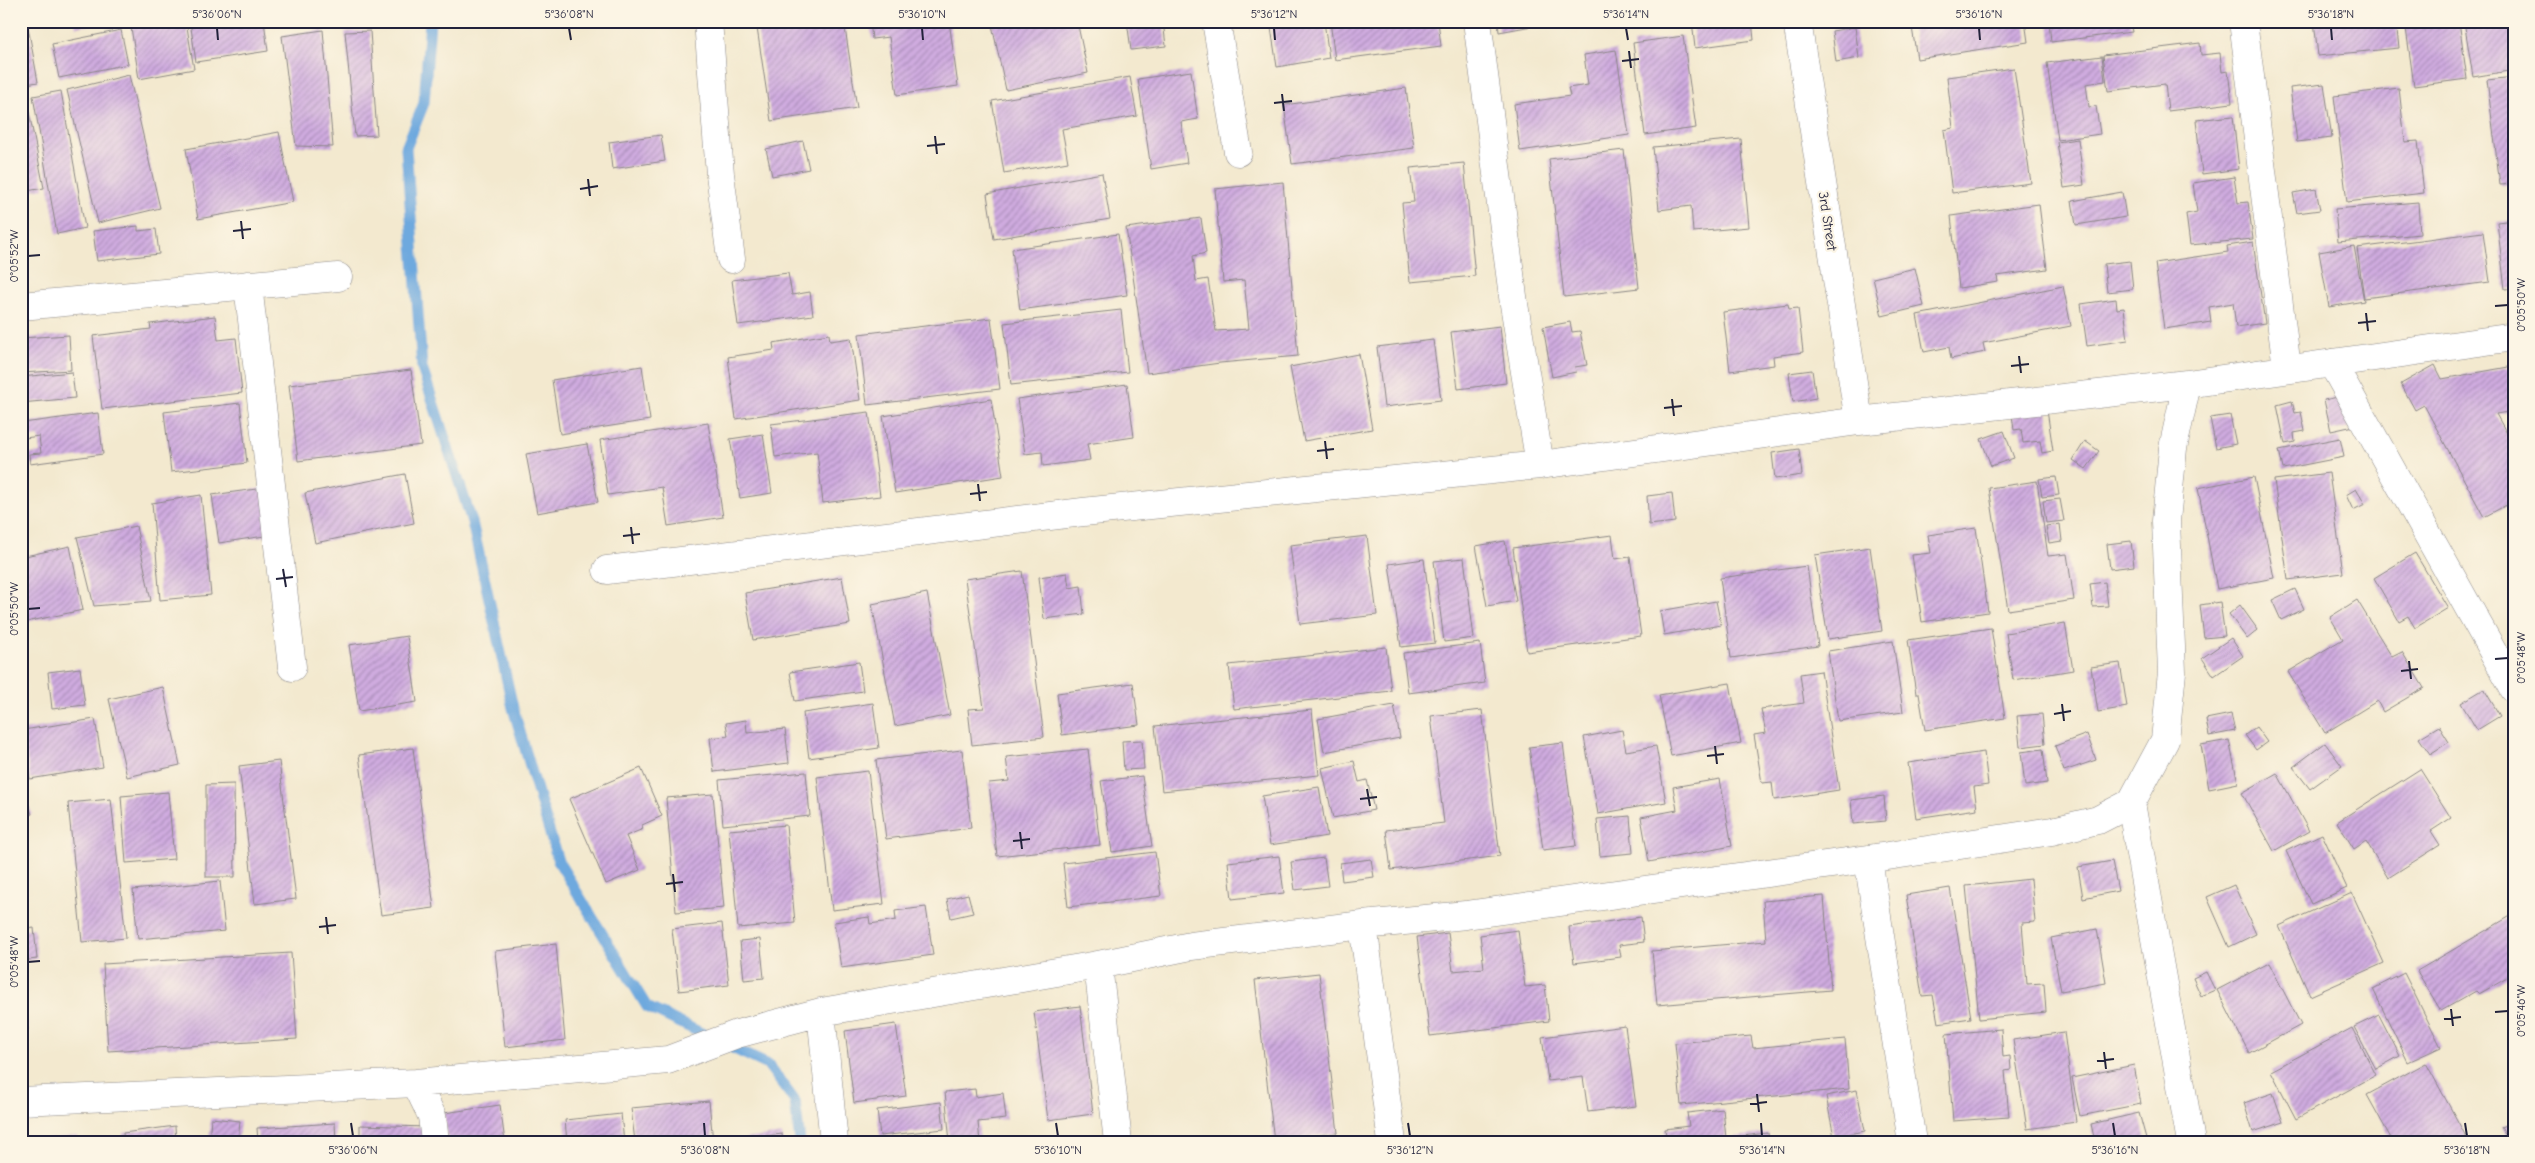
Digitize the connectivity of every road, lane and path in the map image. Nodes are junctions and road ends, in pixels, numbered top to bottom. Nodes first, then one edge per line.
1 (708, 21) edge
2 (1216, 21) edge
3 (1477, 21) edge
4 (1797, 21) edge
5 (2243, 21) edge
6 (1238, 152) dead end
7 (731, 259) dead end
8 (338, 277) dead end
9 (248, 285) junction
10 (21, 306) edge
11 (2514, 336) edge
12 (2332, 363) junction
13 (2287, 368) junction
14 (2187, 384) junction
15 (1859, 422) junction
16 (1540, 465) junction
17 (607, 570) dead end
18 (292, 667) dead end
19 (2514, 689) edge
20 (2131, 803) junction
21 (1868, 859) junction
22 (1363, 925) junction
23 (1098, 965) junction
24 (821, 1012) junction
25 (416, 1084) junction
26 (21, 1101) edge
27 (435, 1142) edge
28 (834, 1142) edge
29 (1118, 1142) edge
30 (1392, 1142) edge
31 (1912, 1142) edge
32 (2192, 1142) edge

1 - 7 street
2 - 6 street
3 - 16 street
4 - 15 street, 3rd Street
5 - 13 street
8 - 9 street
9 - 10 street
9 - 18 street
11 - 12 street
12 - 13 street
12 - 19 street
13 - 14 street
14 - 15 street
14 - 20 street
15 - 16 street
16 - 17 street
20 - 21 street
20 - 32 street
21 - 22 street
21 - 31 street
22 - 23 street
22 - 30 street
23 - 24 street
23 - 29 street
24 - 25 street
24 - 28 street
25 - 26 street
25 - 27 street

